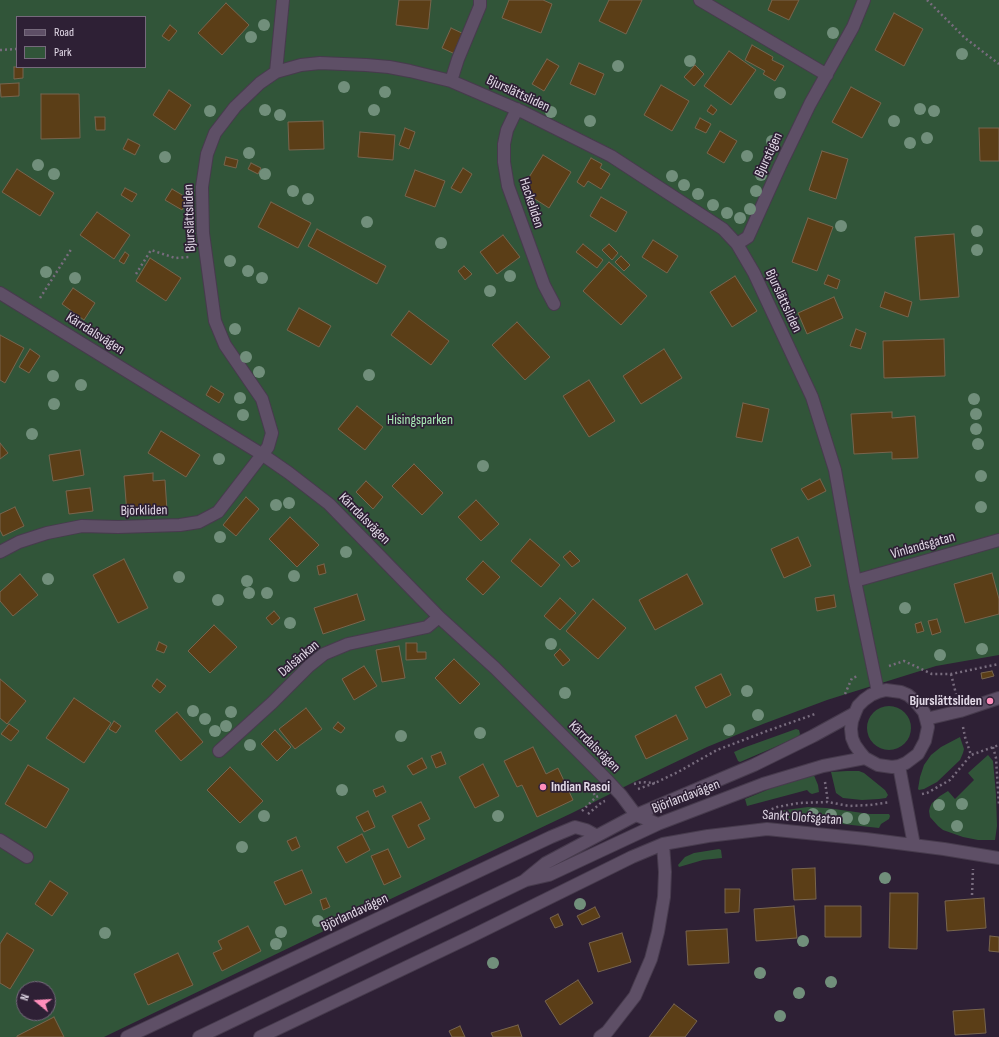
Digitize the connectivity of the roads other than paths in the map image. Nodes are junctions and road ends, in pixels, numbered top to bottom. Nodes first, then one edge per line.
1 (283, 0) edge
2 (480, 0) edge
3 (700, 0) edge
4 (864, 0) edge
5 (276, 72) junction
6 (827, 75) junction
7 (451, 81) junction
8 (517, 109) junction
9 (737, 244) junction
10 (0, 293) edge
11 (554, 304) dead end
12 (262, 455) junction
13 (999, 540) edge
14 (0, 552) edge
15 (855, 581) junction
16 (439, 617) junction
17 (878, 692) junction
18 (999, 698) edge
19 (855, 713) junction
20 (926, 719) junction
21 (219, 751) dead end
22 (865, 758) junction
23 (899, 766) junction
24 (636, 815) junction
25 (658, 824) junction
26 (597, 836) junction
27 (0, 840) edge
28 (663, 844) junction
29 (914, 845) junction
30 (27, 857) dead end
31 (999, 858) edge
32 (524, 881) junction
33 (127, 1037) edge
34 (200, 1037) edge
35 (260, 1037) edge
36 (600, 1037) edge

1 - 5 street
2 - 7 street
3 - 6 street
4 - 6 street, Bjurstigen
5 - 7 street, Bjurslättsliden
5 - 12 street, Bjurslättsliden
6 - 9 street, Bjurstigen
7 - 8 street, Bjurslättsliden
8 - 9 street, Bjurslättsliden
8 - 11 street, Hackeliden
9 - 15 street, Bjurslättsliden
10 - 12 street, Kärrdalsvägen
12 - 14 street, Björkliden
12 - 16 street, Kärrdalsvägen
13 - 15 street, Vinlandsgatan
15 - 17 street, Bjurslättsliden
16 - 21 street, Dalsänkan
16 - 24 street, Kärrdalsvägen
17 - 19 street, Björlandavägen
17 - 20 street
18 - 20 street
19 - 22 street, Björlandavägen
19 - 24 street, Björlandavägen
20 - 23 street
22 - 23 street
22 - 25 street, Björlandavägen
23 - 29 street
24 - 25 street
24 - 26 street, Björlandavägen
25 - 32 street, Björlandavägen
26 - 32 street, Björlandavägen
26 - 33 street, Björlandavägen
27 - 30 street
28 - 29 street, Sankt Olofsgatan
28 - 35 street
28 - 36 street
29 - 31 street, Sankt Olofsgatan
32 - 34 street, Björlandavägen

